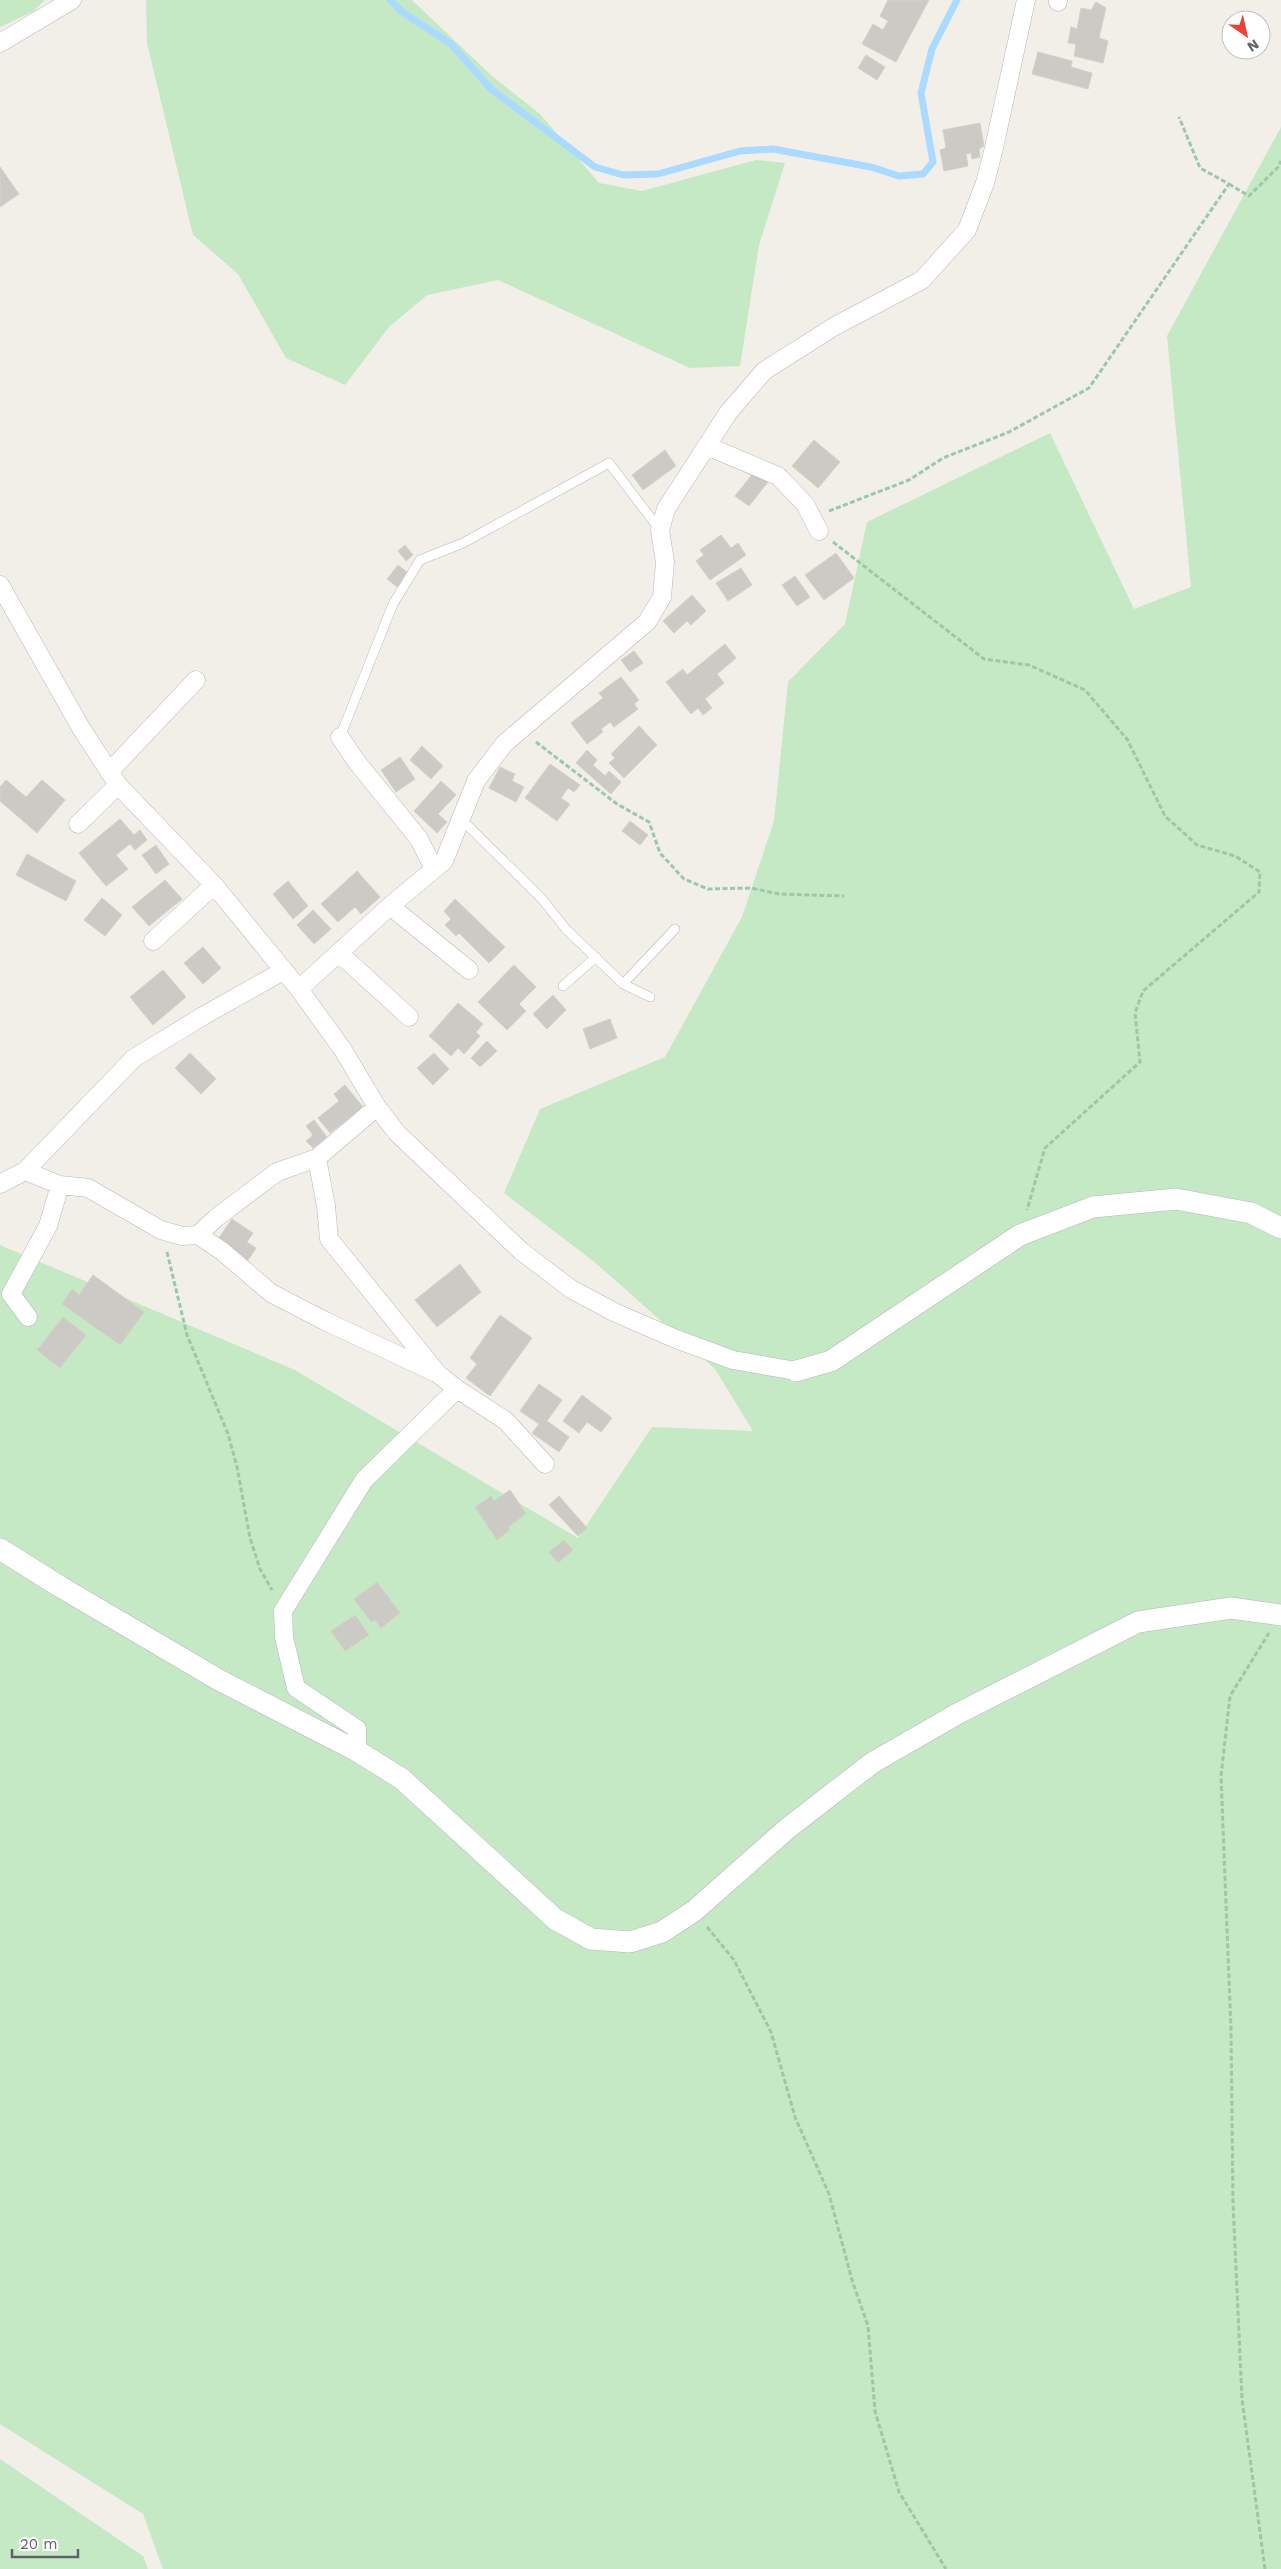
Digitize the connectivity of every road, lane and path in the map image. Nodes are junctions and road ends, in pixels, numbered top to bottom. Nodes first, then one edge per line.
1 (72, 0) edge
2 (1026, 0) edge
3 (0, 42) edge
4 (1179, 117) dead end
5 (1281, 161) edge
6 (1229, 184) junction
7 (707, 446) junction
8 (660, 530) junction
9 (819, 531) junction
10 (0, 585) edge
11 (196, 680) dead end
12 (520, 730) junction
13 (340, 738) joint
14 (114, 779) junction
15 (461, 819) junction
16 (78, 824) dead end
17 (434, 869) junction
18 (214, 885) junction
19 (844, 896) dead end
20 (390, 906) junction
21 (675, 929) dead end
22 (153, 941) dead end
23 (339, 953) junction
24 (596, 957) junction
25 (468, 970) dead end
26 (283, 971) junction
27 (623, 984) junction
28 (563, 986) dead end
29 (299, 989) junction
30 (650, 997) dead end
31 (409, 1017) dead end
32 (377, 1108) junction
33 (317, 1158) junction
34 (25, 1171) junction
35 (0, 1184) edge
36 (60, 1185) junction
37 (1281, 1228) edge
38 (162, 1230) junction
39 (1020, 1234) junction
40 (198, 1235) junction
41 (28, 1317) dead end
42 (796, 1371) joint
43 (438, 1374) junction
44 (457, 1389) junction
45 (544, 1464) dead end
46 (0, 1549) edge
47 (282, 1611) junction
48 (1281, 1615) edge
49 (357, 1751) junction
50 (694, 1911) junction
51 (946, 2569) edge
52 (1266, 2569) edge

1 - 3 street
2 - 7 street
4 - 6 path
5 - 6 path
6 - 9 path
7 - 8 street
7 - 9 street
8 - 12 street
8 - 13 lane
9 - 39 path
10 - 14 street
11 - 14 street
12 - 15 street
12 - 19 path
13 - 17 street
14 - 16 street
14 - 18 street
15 - 17 street
15 - 24 lane
17 - 20 street
18 - 22 street
18 - 26 street
20 - 23 street
20 - 25 street
21 - 27 lane
23 - 29 street
23 - 31 street
24 - 27 lane
24 - 28 lane
26 - 29 street
26 - 34 street
27 - 30 lane
29 - 32 street
32 - 33 street
32 - 42 street
33 - 40 street
33 - 43 street
34 - 35 street
34 - 36 street
36 - 38 street
36 - 41 street
37 - 39 street
38 - 40 street
38 - 47 path
39 - 42 street
40 - 43 street
43 - 44 street
44 - 45 street
44 - 47 street
46 - 49 street
47 - 49 street
48 - 50 street
48 - 52 path
49 - 50 street
50 - 51 path

